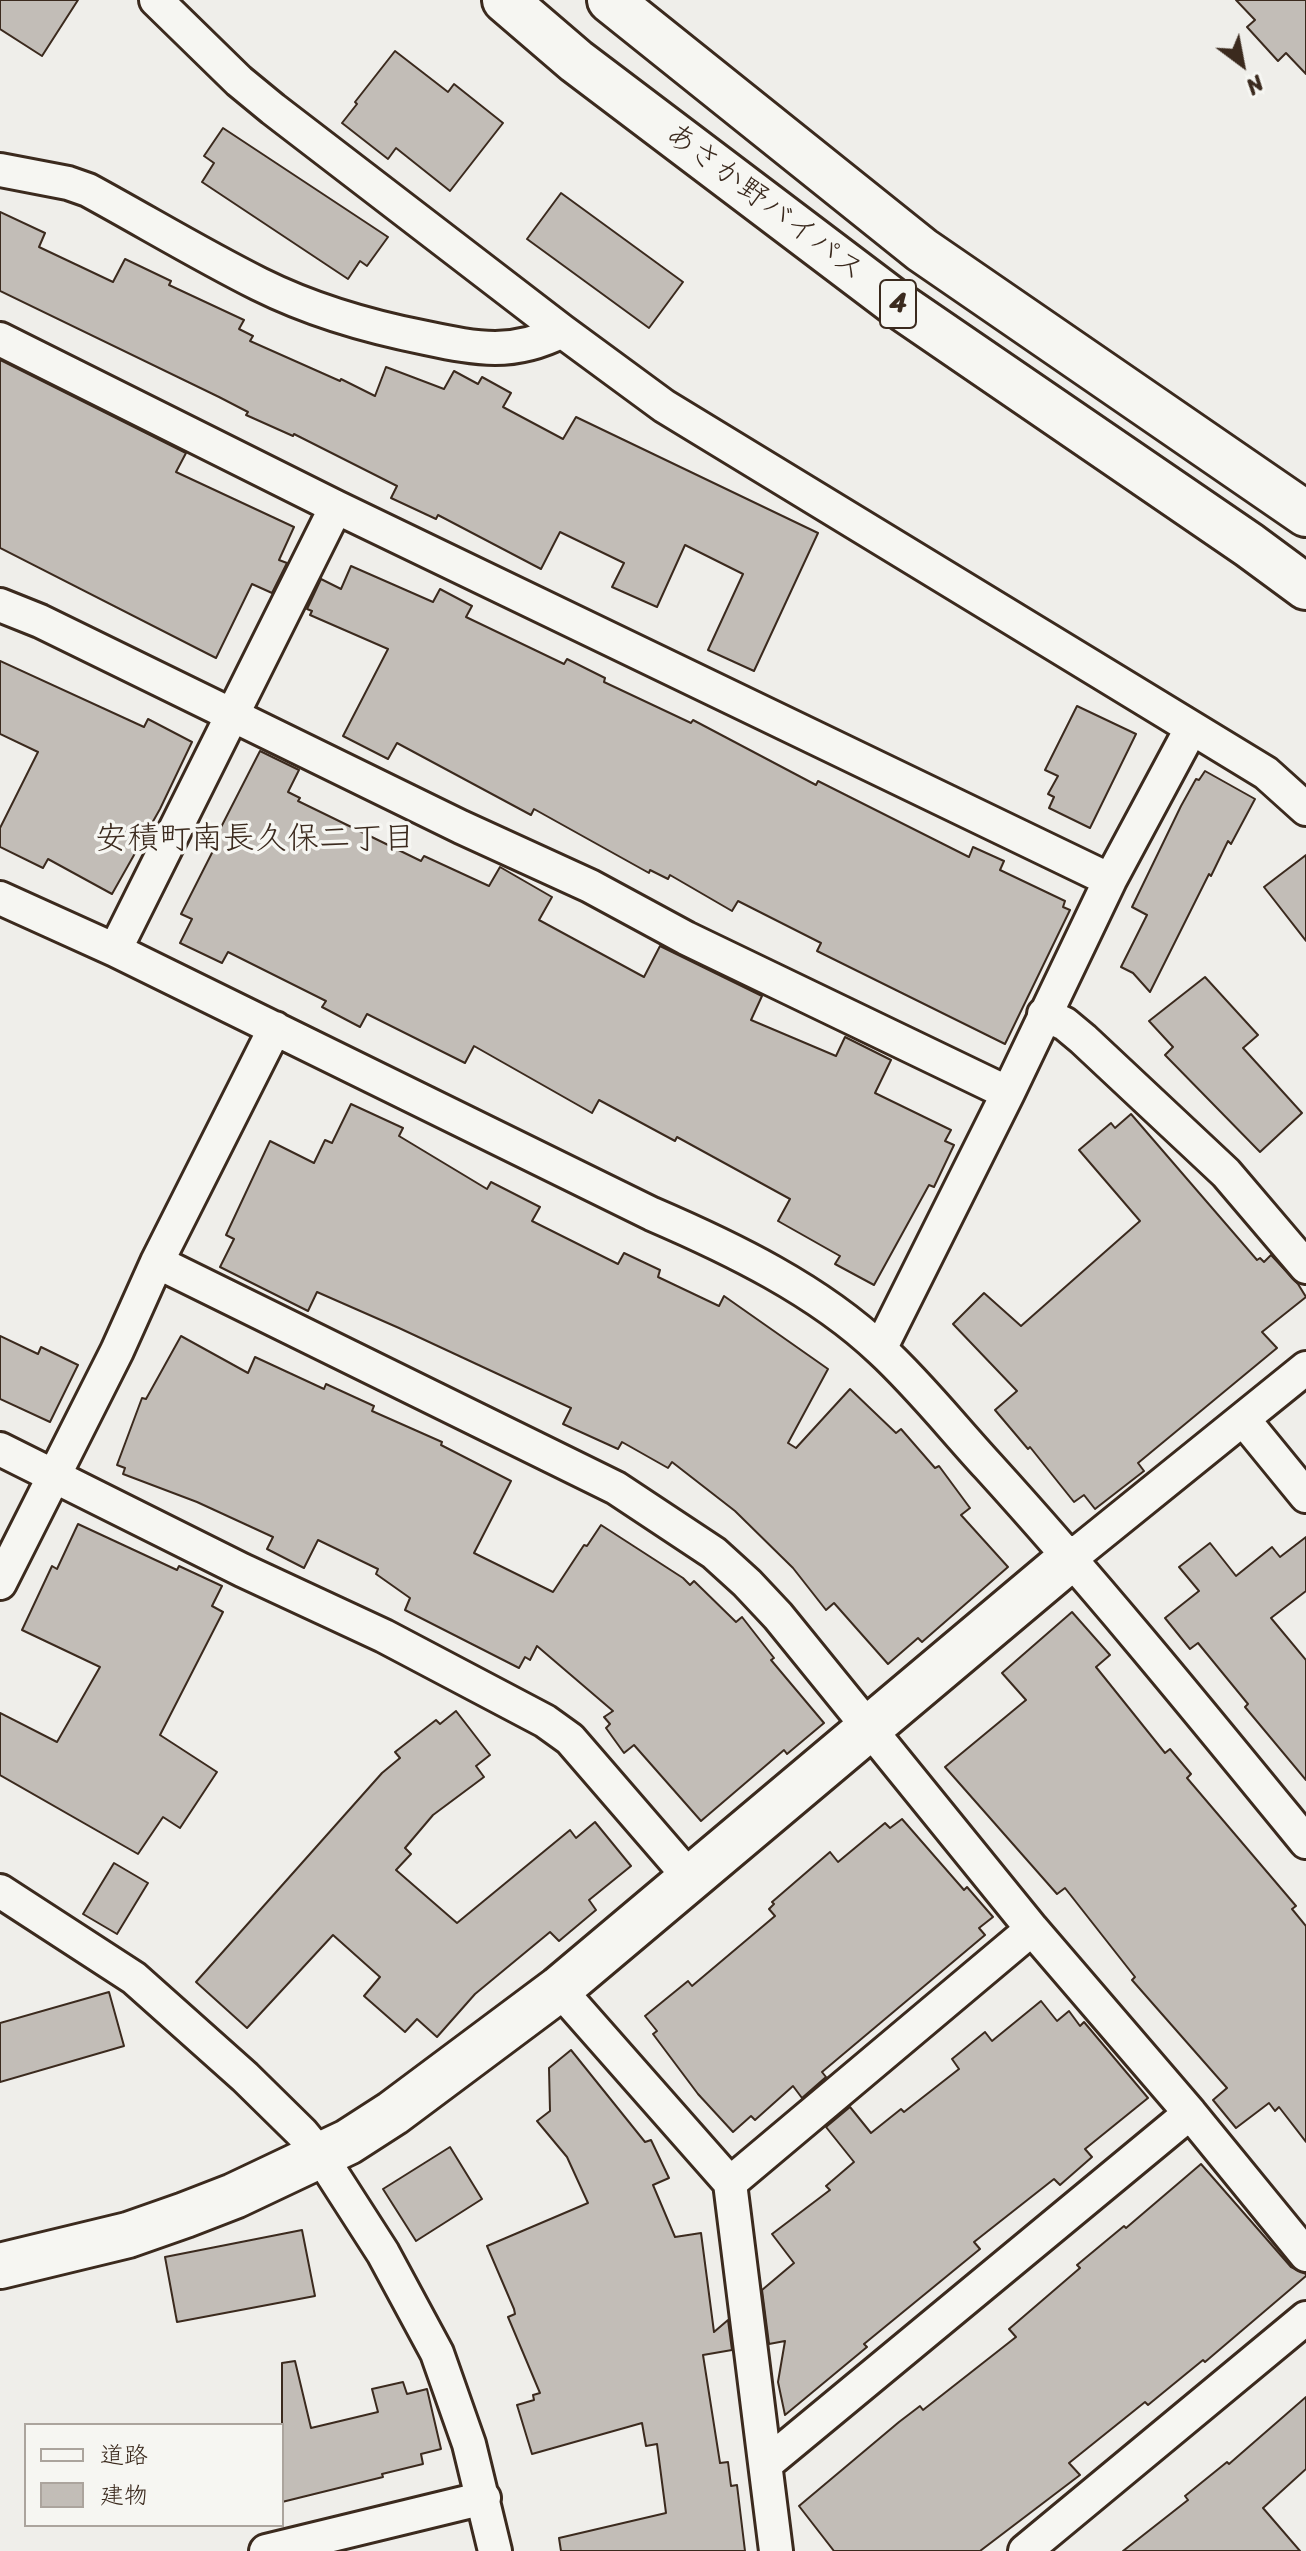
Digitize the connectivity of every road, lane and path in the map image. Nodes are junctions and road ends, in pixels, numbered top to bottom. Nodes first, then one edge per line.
1 (156, 0) edge
2 (505, 0) edge
3 (610, 0) edge
4 (0, 170) edge
5 (562, 331) junction
6 (0, 339) edge
7 (1302, 504) edge
8 (336, 507) junction
9 (1306, 587) edge
10 (0, 605) edge
11 (233, 715) junction
12 (1191, 729) junction
13 (1306, 809) edge
14 (1110, 880) junction
15 (0, 898) edge
16 (115, 950) junction
17 (1044, 1014) junction
18 (275, 1028) junction
19 (1008, 1093) junction
20 (157, 1262) junction
21 (1306, 1267) edge
22 (880, 1349) junction
23 (1306, 1368) edge
24 (1243, 1419) junction
25 (0, 1449) edge
26 (53, 1475) junction
27 (1306, 1496) edge
28 (1071, 1558) junction
29 (0, 1583) edge
30 (870, 1727) junction
31 (1306, 1842) edge
32 (691, 1879) junction
33 (0, 1891) edge
34 (1032, 1929) junction
35 (559, 1989) junction
36 (1190, 2113) junction
37 (320, 2155) junction
38 (730, 2183) junction
39 (1306, 2255) edge
40 (0, 2266) edge
41 (1306, 2318) edge
42 (766, 2464) junction
43 (484, 2498) junction
44 (266, 2551) edge
45 (495, 2551) edge
46 (776, 2551) edge
47 (1025, 2551) edge

1 - 5 street
2 - 9 main road, あさか野バイパス / 4
3 - 7 main road, あさか野バイパス / 4
4 - 5 street
5 - 12 street
6 - 8 street
8 - 11 street
8 - 14 street
10 - 11 street
11 - 16 street
11 - 19 street
12 - 13 street
12 - 14 street
14 - 17 street
15 - 16 street
16 - 18 street
17 - 19 street
17 - 21 street
18 - 20 street
18 - 22 street
19 - 22 street
20 - 26 street
20 - 30 street
22 - 28 street
23 - 24 street
24 - 27 street
24 - 28 street
25 - 26 street
26 - 29 street
26 - 32 street
28 - 30 main road
28 - 31 street
30 - 32 main road
30 - 34 street
32 - 35 main road
33 - 37 street
34 - 36 street
34 - 38 street
35 - 37 main road
35 - 38 street
36 - 39 street
36 - 42 street
37 - 40 main road
37 - 43 street
38 - 42 street
41 - 47 street
42 - 46 street
43 - 44 street
43 - 45 street

